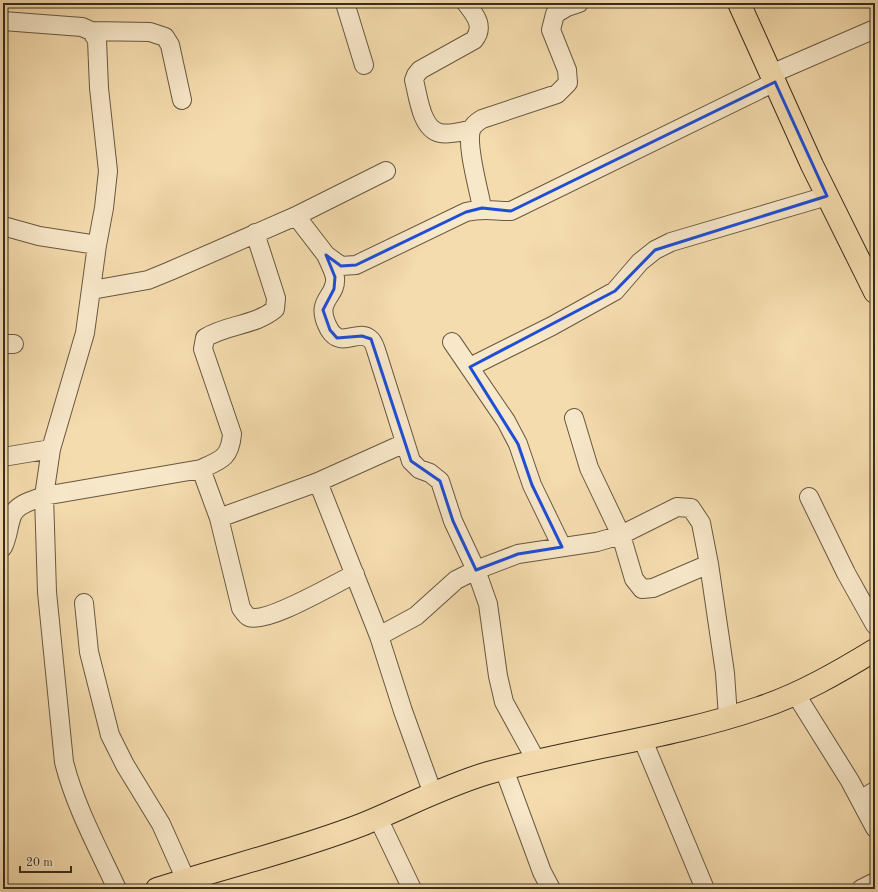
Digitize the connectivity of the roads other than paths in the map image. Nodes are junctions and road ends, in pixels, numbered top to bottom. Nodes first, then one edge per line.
1 (345, 3) edge
2 (466, 3) edge
3 (579, 3) edge
4 (739, 3) edge
5 (3, 21) edge
6 (875, 29) edge
7 (91, 31) junction
8 (364, 66) dead end
9 (773, 78) junction
10 (182, 100) dead end
11 (471, 130) junction
12 (386, 171) dead end
13 (827, 196) junction
14 (482, 208) junction
15 (296, 216) junction
16 (3, 226) edge
17 (255, 233) junction
18 (97, 245) junction
19 (326, 255) junction
20 (92, 290) junction
21 (875, 292) edge
22 (452, 342) dead end
23 (470, 367) junction
24 (574, 418) dead end
25 (405, 443) junction
26 (51, 449) junction
27 (3, 457) edge
28 (201, 469) junction
29 (318, 482) junction
30 (44, 496) junction
31 (809, 497) dead end
32 (219, 518) junction
33 (621, 535) junction
34 (3, 547) edge
35 (562, 547) junction
36 (709, 564) junction
37 (476, 570) junction
38 (355, 574) junction
39 (84, 603) dead end
40 (875, 625) edge
41 (379, 636) junction
42 (875, 650) edge
43 (795, 693) junction
44 (728, 717) junction
45 (642, 738) junction
46 (537, 762) junction
47 (504, 769) junction
48 (433, 794) junction
49 (868, 796) edge
50 (378, 818) junction
51 (875, 828) edge
52 (186, 880) junction
53 (875, 882) edge
54 (160, 888) edge
55 (117, 889) edge
56 (412, 889) edge
57 (551, 889) edge
58 (705, 889) edge
59 (861, 889) edge

1 - 8 street
2 - 11 street
3 - 11 street
4 - 9 main road
5 - 7 street
6 - 9 street
7 - 10 street
7 - 18 street
9 - 13 main road
9 - 14 street
11 - 14 street
12 - 15 street
13 - 21 main road
13 - 23 street
14 - 19 street
15 - 17 street
15 - 19 street
16 - 18 street
17 - 20 street
17 - 28 street
18 - 20 street
19 - 25 street
20 - 26 street
22 - 23 street
23 - 35 street
24 - 33 street
25 - 29 street
25 - 37 street
26 - 27 street
26 - 30 street
28 - 30 street
28 - 32 street
29 - 32 street
29 - 38 street
30 - 34 street
30 - 55 street
31 - 40 street
32 - 38 street
33 - 35 street
33 - 36 street
33 - 36 street
35 - 37 street
36 - 44 street
37 - 41 street
37 - 46 street
38 - 41 street
39 - 52 street
41 - 48 street
42 - 43 main road
43 - 44 main road
43 - 49 street
44 - 45 main road
45 - 46 main road
45 - 58 street
46 - 47 main road
47 - 48 main road
47 - 57 street
48 - 50 main road
49 - 51 street
50 - 52 main road
50 - 56 street
52 - 54 main road
53 - 59 street

